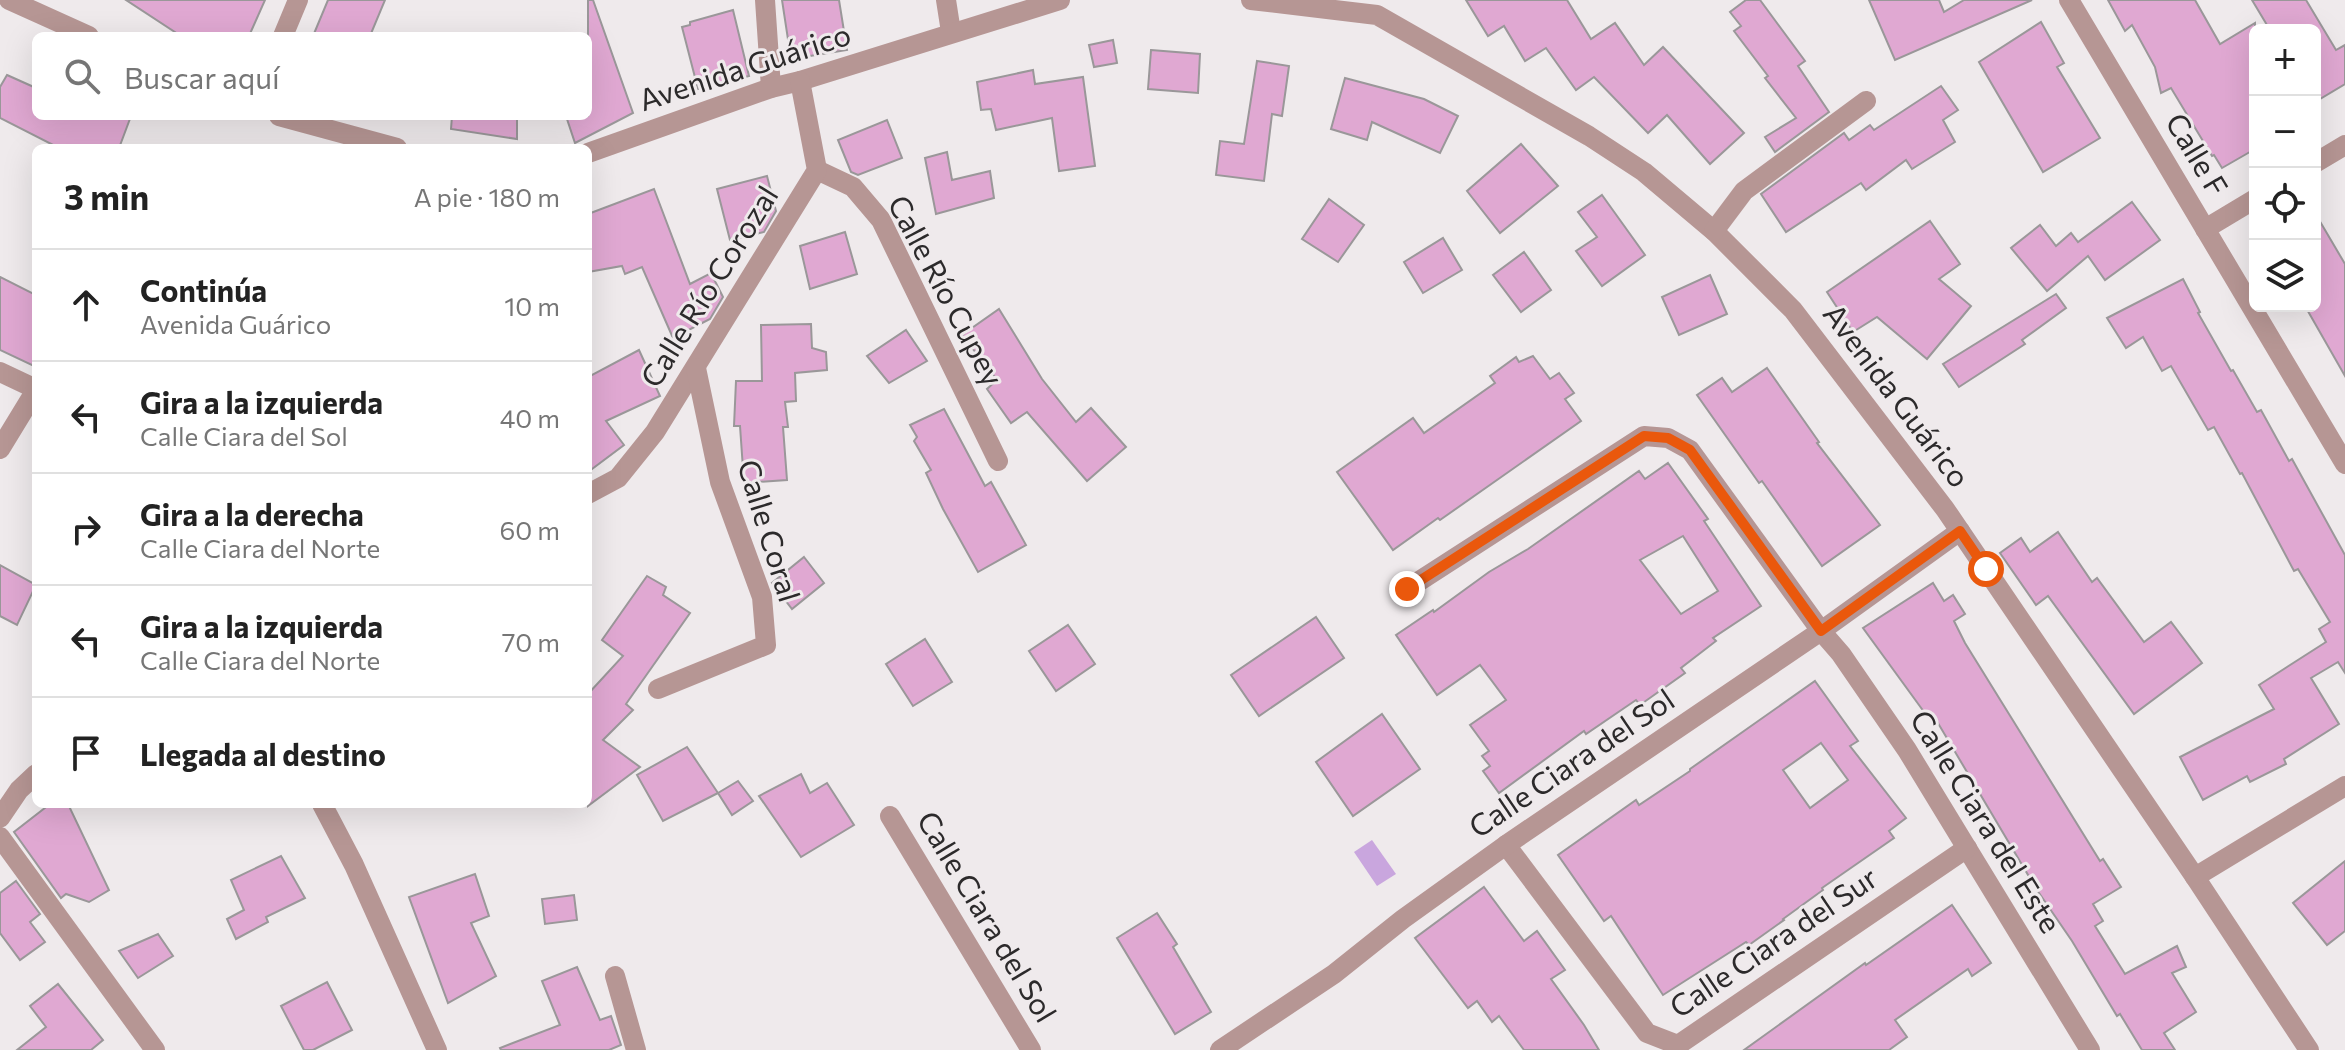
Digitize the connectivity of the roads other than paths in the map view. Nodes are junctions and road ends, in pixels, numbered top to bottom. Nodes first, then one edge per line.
1 (9, 0) edge
2 (298, 0) edge
3 (765, 0) edge
4 (946, 0) edge
5 (1060, 0) edge
6 (1251, 0) edge
7 (2069, 0) edge
8 (1378, 7) edge
9 (80, 32) edge
10 (285, 32) edge
11 (951, 32) junction
12 (800, 81) junction
13 (771, 88) junction
14 (1866, 101) dead end
15 (292, 120) edge
16 (367, 144) edge
17 (2345, 145) edge
18 (592, 152) edge
19 (2321, 159) edge
20 (817, 170) junction
21 (2249, 203) edge
22 (2205, 229) junction
23 (1714, 231) junction
24 (696, 368) junction
25 (0, 372) edge
26 (32, 388) edge
27 (32, 397) edge
28 (0, 449) edge
29 (998, 461) dead end
30 (2345, 464) edge
31 (592, 492) edge
32 (1960, 531) junction
33 (1407, 589) dead end
34 (1821, 631) junction
35 (658, 689) dead end
36 (32, 778) edge
37 (2345, 786) edge
38 (324, 808) edge
39 (890, 816) dead end
40 (0, 818) edge
41 (0, 837) edge
42 (1506, 845) junction
43 (1967, 848) junction
44 (2195, 877) junction
45 (615, 976) dead end
46 (155, 1050) edge
47 (437, 1050) edge
48 (636, 1050) edge
49 (1031, 1050) edge
50 (1220, 1050) edge
51 (2090, 1050) edge
52 (2309, 1050) edge

1 - 9 street
2 - 10 street
3 - 13 street
4 - 11 street
5 - 11 street, Avenida Guárico
6 - 8 street, Avenida Guárico
7 - 22 street, Calle F
8 - 23 street, Avenida Guárico
11 - 12 street, Avenida Guárico
12 - 13 street, Avenida Guárico
12 - 20 street, Calle Río Corozal
13 - 18 street, Avenida Guárico
14 - 23 street
15 - 16 street
17 - 19 street
20 - 24 street, Calle Río Corozal
20 - 29 street, Calle Río Cupey
21 - 22 street
22 - 30 street, Calle F
23 - 32 street, Avenida Guárico
24 - 31 street, Calle Río Corozal
24 - 35 street, Calle Coral
25 - 26 street
27 - 28 street
32 - 34 street, Calle Ciara del Sol
32 - 44 street, Avenida Guárico
33 - 34 street, Calle Ciara del Este
34 - 42 street, Calle Ciara del Sol
34 - 43 street, Calle Ciara del Este
36 - 40 street
37 - 44 street
38 - 47 street
39 - 49 street, Calle Ciara del Sol
41 - 46 street
42 - 43 street, Calle Ciara del Sur
42 - 50 street, Calle Ciara del Sol
43 - 51 street, Calle Ciara del Este
44 - 52 street, Avenida Guárico
45 - 48 street

